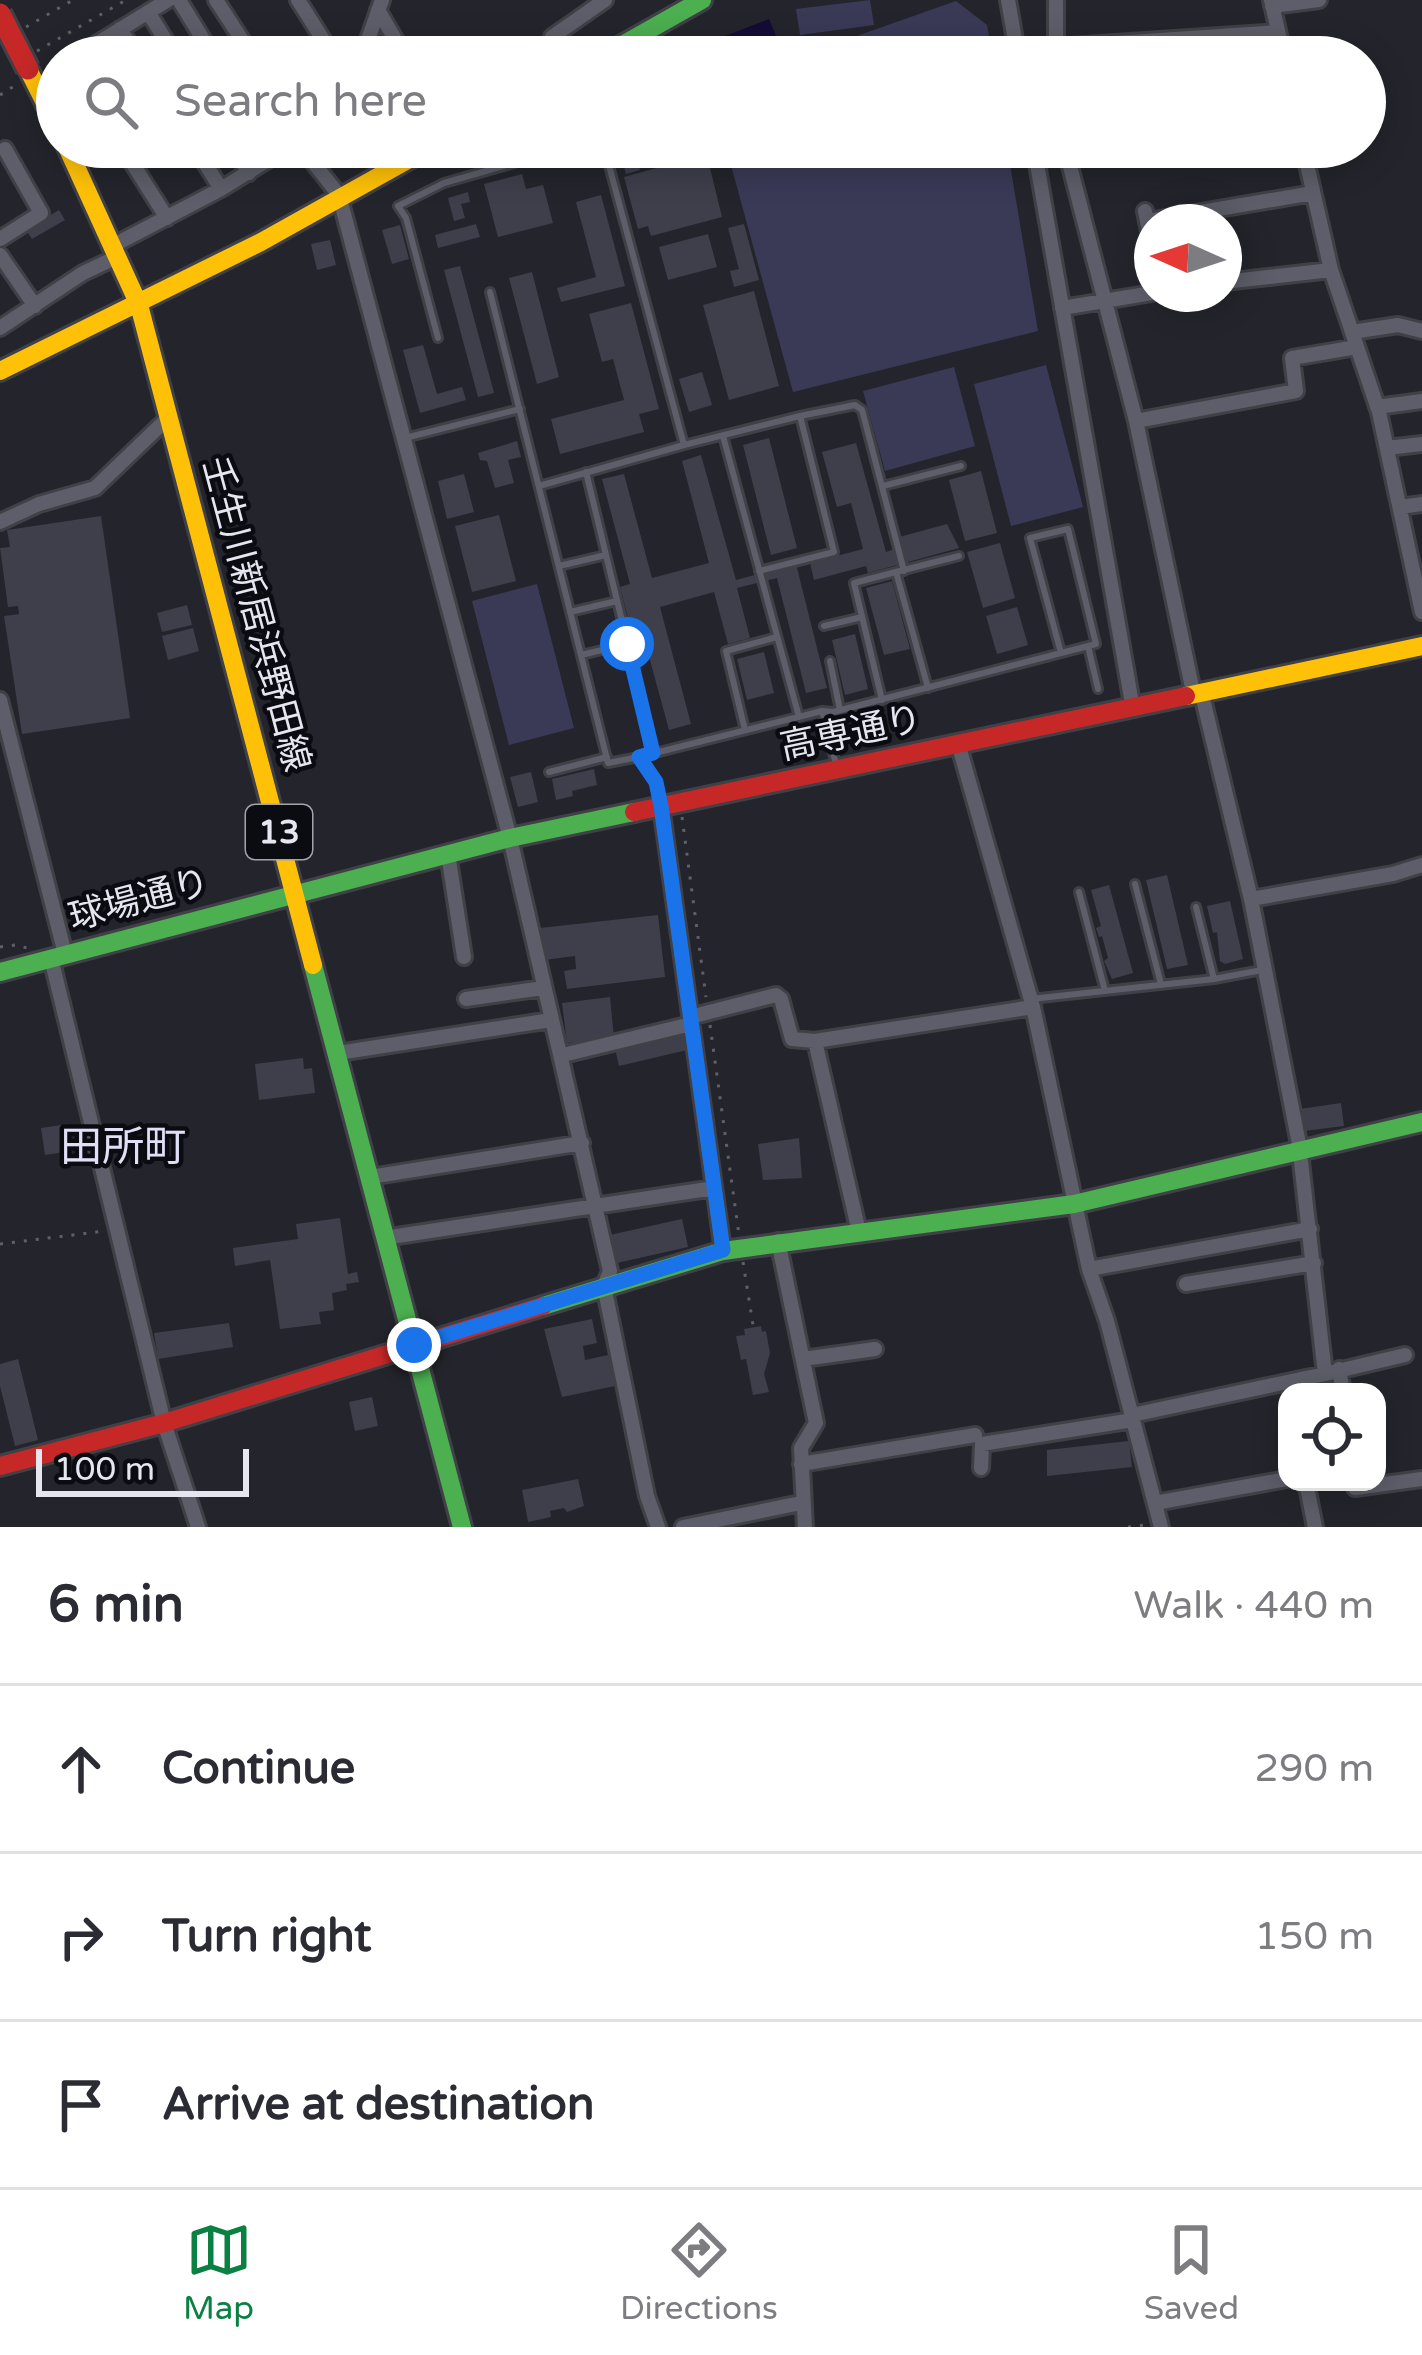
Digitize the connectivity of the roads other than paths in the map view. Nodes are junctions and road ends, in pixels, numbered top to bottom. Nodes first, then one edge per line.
1 (168, 0) edge
2 (179, 0) edge
3 (217, 0) edge
4 (298, 0) edge
5 (605, 0) edge
6 (1008, 0) edge
7 (1056, 0) edge
8 (1319, 0) edge
9 (695, 2) edge
10 (1271, 3) edge
11 (380, 5) edge
12 (148, 12) junction
13 (0, 14) edge
14 (120, 28) junction
15 (1278, 32) junction
16 (108, 36) edge
17 (125, 36) edge
18 (163, 36) edge
19 (201, 36) edge
20 (240, 36) edge
21 (321, 36) edge
22 (369, 36) edge
23 (395, 36) edge
24 (553, 36) edge
25 (638, 36) edge
26 (1014, 36) edge
27 (1056, 36) edge
28 (1204, 36) edge
29 (1279, 36) edge
30 (36, 78) edge
31 (2, 147) edge
32 (77, 168) edge
33 (135, 168) edge
34 (208, 168) edge
35 (246, 168) edge
36 (255, 168) edge
37 (318, 168) edge
38 (391, 168) edge
39 (494, 168) edge
40 (610, 168) edge
41 (1038, 168) edge
42 (1070, 168) edge
43 (1308, 168) edge
44 (249, 173) junction
45 (221, 189) junction
46 (1313, 193) junction
47 (340, 195) junction
48 (1234, 204) edge
49 (167, 218) junction
50 (0, 239) edge
51 (117, 250) junction
52 (0, 255) edge
53 (1331, 270) junction
54 (1242, 280) edge
55 (490, 292) dead end
56 (1134, 296) edge
57 (1104, 301) junction
58 (140, 305) junction
59 (35, 306) junction
60 (1062, 308) junction
61 (2, 322) edge
62 (1422, 331) edge
63 (438, 338) dead end
64 (1354, 340) junction
65 (0, 370) edge
66 (1422, 401) edge
67 (1377, 407) junction
68 (520, 409) junction
69 (170, 416) junction
70 (800, 416) junction
71 (1136, 421) junction
72 (723, 436) junction
73 (405, 437) junction
74 (1422, 444) edge
75 (684, 446) junction
76 (1387, 448) junction
77 (961, 466) dead end
78 (586, 472) junction
79 (539, 486) junction
80 (882, 487) junction
81 (1422, 504) edge
82 (1400, 508) junction
83 (0, 522) edge
84 (606, 554) junction
85 (959, 556) dead end
86 (559, 566) junction
87 (760, 571) junction
88 (900, 572) junction
89 (617, 601) junction
90 (570, 612) junction
91 (1422, 612) edge
92 (862, 617) junction
93 (824, 626) dead end
94 (777, 637) junction
95 (627, 644) junction
96 (1088, 646) junction
97 (1422, 646) edge
98 (1061, 653) junction
99 (581, 655) junction
100 (830, 661) dead end
101 (928, 688) junction
102 (1098, 689) dead end
103 (1202, 695) junction
104 (882, 700) junction
105 (1, 706) edge
106 (1133, 709) junction
107 (840, 710) junction
108 (822, 711) junction
109 (799, 717) junction
110 (746, 730) junction
111 (958, 743) junction
112 (653, 753) junction
113 (607, 757) junction
114 (639, 757) junction
115 (837, 770) junction
116 (549, 772) dead end
117 (661, 806) junction
118 (510, 838) junction
119 (448, 854) junction
120 (1422, 865) edge
121 (1135, 884) dead end
122 (295, 892) junction
123 (1078, 892) dead end
124 (1251, 899) junction
125 (1196, 907) dead end
126 (59, 950) junction
127 (464, 957) dead end
128 (1265, 969) junction
129 (0, 973) edge
130 (1214, 979) junction
131 (1161, 984) junction
132 (543, 988) junction
133 (1104, 988) junction
134 (466, 1000) dead end
135 (1032, 1003) junction
136 (550, 1020) junction
137 (690, 1020) junction
138 (815, 1042) junction
139 (338, 1052) junction
140 (563, 1055) junction
141 (1422, 1122) edge
142 (582, 1143) junction
143 (1298, 1154) junction
144 (370, 1177) junction
145 (714, 1188) junction
146 (595, 1204) junction
147 (1074, 1204) junction
148 (1310, 1229) junction
149 (859, 1232) junction
150 (384, 1238) junction
151 (778, 1241) junction
152 (732, 1249) junction
153 (1314, 1263) junction
154 (1088, 1269) junction
155 (1186, 1284) dead end
156 (604, 1286) junction
157 (414, 1345) junction
158 (875, 1348) dead end
159 (1405, 1355) dead end
160 (803, 1359) junction
161 (1332, 1372) junction
162 (1338, 1383) edge
163 (1133, 1417) junction
164 (164, 1423) junction
165 (975, 1435) dead end
166 (801, 1464) junction
167 (0, 1466) edge
168 (981, 1468) dead end
169 (1422, 1479) edge
170 (1278, 1481) edge
171 (1386, 1484) edge
172 (1308, 1491) edge
173 (801, 1503) junction
174 (1155, 1503) junction
175 (1161, 1525) edge
176 (198, 1527) edge
177 (462, 1527) edge
178 (658, 1527) edge
179 (682, 1527) edge
180 (805, 1527) edge
181 (1315, 1527) edge

1 - 12 street
2 - 19 street
3 - 20 street
4 - 21 street
5 - 24 street
6 - 26 street
7 - 27 street
8 - 10 street
9 - 25 street
10 - 15 street
11 - 22 street
11 - 23 street
12 - 14 street
12 - 18 street
13 - 30 street, bridge
14 - 16 street
14 - 17 street
15 - 28 street
15 - 29 street
31 - 50 street
32 - 51 street, 壬生川新居浜野田線 / 13
33 - 49 street
34 - 45 street
35 - 44 street
36 - 44 street
37 - 47 street
38 - 47 street
39 - 63 lane
40 - 75 lane
41 - 60 street
42 - 57 street
43 - 46 street
44 - 45 street
45 - 49 street
46 - 48 street
46 - 53 street
47 - 58 street
47 - 73 street
49 - 51 street
51 - 58 street, 壬生川新居浜野田線 / 13
51 - 59 street
52 - 59 street
53 - 54 street
53 - 64 street
55 - 68 lane
56 - 57 street
57 - 60 street
57 - 71 street
58 - 65 street
58 - 69 street, 壬生川新居浜野田線 / 13
59 - 61 street
60 - 106 street
62 - 64 street
64 - 67 street
64 - 71 street
66 - 67 street
67 - 76 street
68 - 73 lane
68 - 79 lane
69 - 83 street
69 - 122 street, 壬生川新居浜野田線 / 13
70 - 72 lane
70 - 80 lane
70 - 87 lane
71 - 103 street
72 - 75 lane
72 - 87 lane
73 - 118 street
74 - 76 street
75 - 78 lane
76 - 82 street
77 - 80 lane
78 - 79 lane
78 - 84 lane
79 - 86 lane
80 - 88 lane
81 - 82 street
82 - 91 street
84 - 86 lane
84 - 89 lane
85 - 88 lane
86 - 90 lane
87 - 94 lane
88 - 92 lane
88 - 101 lane
89 - 90 lane
89 - 95 lane
90 - 99 lane
92 - 93 lane
92 - 104 lane
94 - 109 lane
94 - 110 lane
95 - 99 lane
95 - 112 lane
96 - 98 lane
96 - 98 lane
96 - 102 lane
97 - 103 street, 高専通り
98 - 101 lane
99 - 113 lane
100 - 107 lane
101 - 104 lane
103 - 106 street, 高専通り
103 - 124 street
104 - 107 lane
105 - 126 street
106 - 111 street, 高専通り
107 - 108 lane
108 - 109 lane
108 - 115 lane
109 - 110 lane
110 - 112 lane
111 - 115 street, 高専通り
111 - 135 street
112 - 114 lane
113 - 114 lane
113 - 116 lane
114 - 117 lane
115 - 117 street, 高専通り
117 - 118 street, 高専通り
117 - 137 street
118 - 119 street, 高専通り
118 - 132 street
119 - 122 street, 高専通り
119 - 127 street
120 - 124 street
121 - 131 lane
122 - 126 street, 球場通り
122 - 139 street, 壬生川新居浜野田線 / 13
123 - 133 lane
124 - 128 street
125 - 130 lane
126 - 129 street, 球場通り
126 - 164 street
128 - 130 lane
128 - 143 street
130 - 131 lane
131 - 133 lane
132 - 134 street
132 - 136 street
133 - 135 lane
135 - 138 street
135 - 147 street
136 - 139 street
136 - 140 street
137 - 138 street
137 - 140 street
137 - 145 street
138 - 149 street
139 - 144 street, 壬生川新居浜野田線 / 13
140 - 142 street
141 - 143 street
142 - 144 street
142 - 146 street
143 - 147 street
143 - 148 street
144 - 150 street, 壬生川新居浜野田線 / 13
145 - 146 street
145 - 152 street
146 - 150 street
146 - 156 street
147 - 149 street
147 - 154 street
148 - 153 street
148 - 154 street
149 - 151 street
150 - 157 street, 壬生川新居浜野田線 / 13
151 - 152 street
151 - 160 street
152 - 156 street
153 - 155 street
153 - 161 street
154 - 163 street
156 - 157 street
156 - 178 street
157 - 164 street
157 - 177 street, 壬生川新居浜野田線 / 13
158 - 160 street
159 - 161 street
160 - 166 street
161 - 162 street
161 - 163 street
163 - 168 street
163 - 174 street
164 - 167 street
164 - 176 street
165 - 166 street
166 - 173 street
169 - 171 street
170 - 174 street
172 - 181 street
173 - 179 street
173 - 180 street
174 - 175 street

